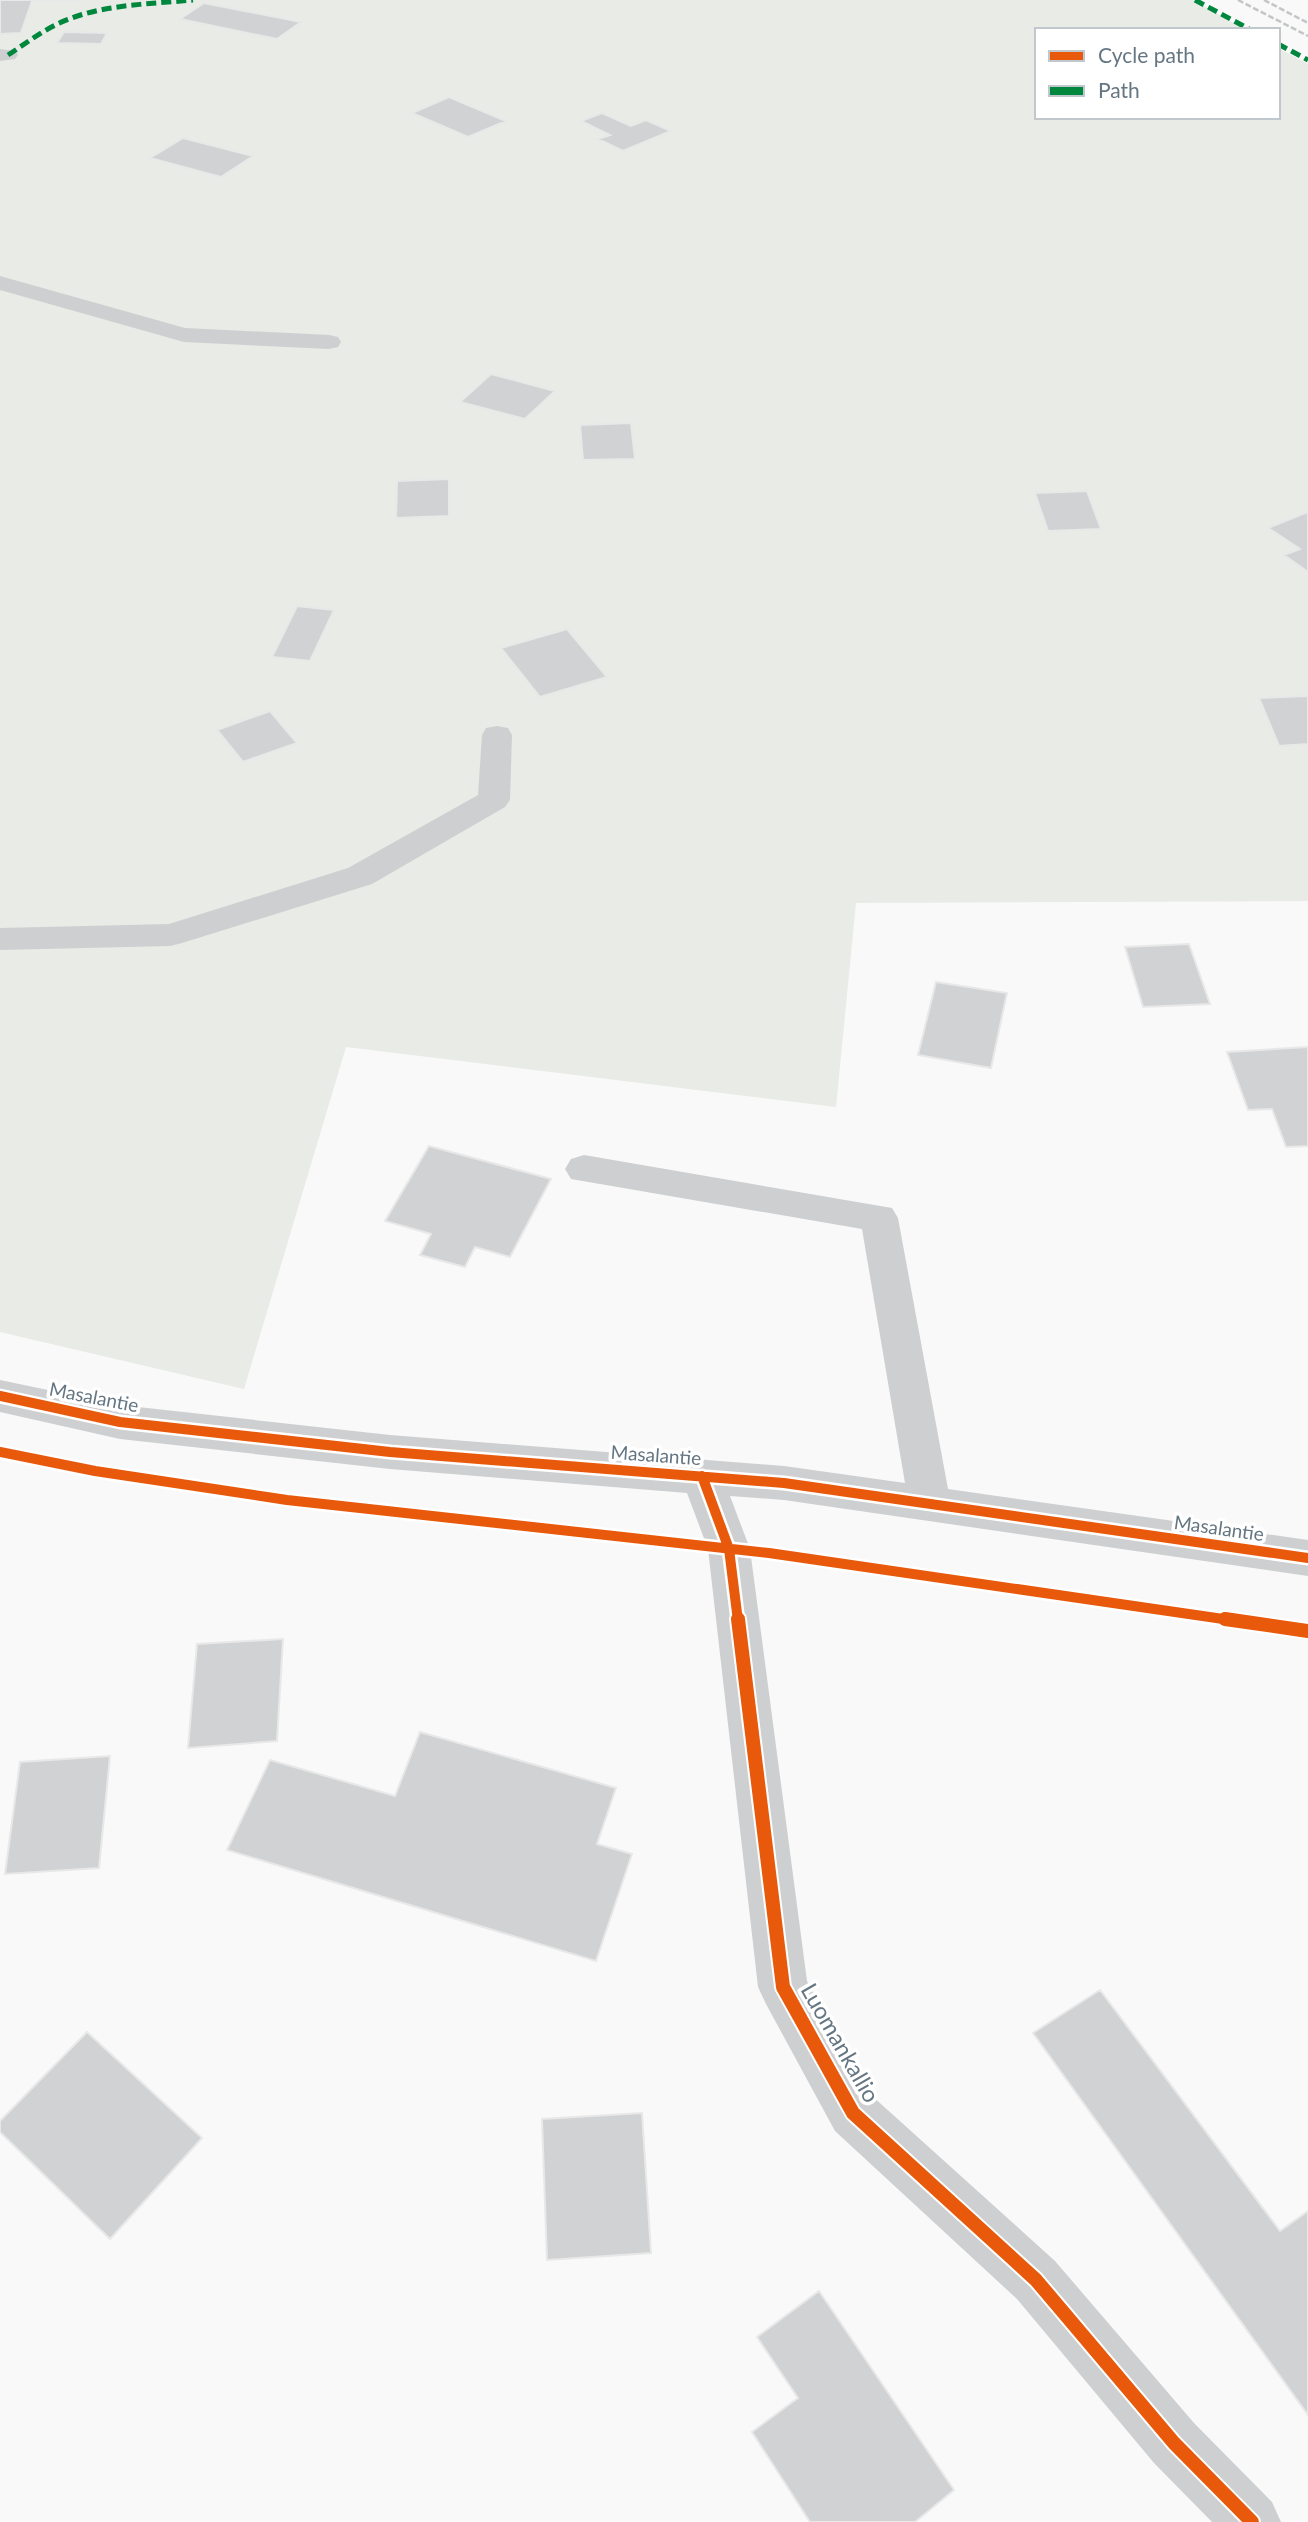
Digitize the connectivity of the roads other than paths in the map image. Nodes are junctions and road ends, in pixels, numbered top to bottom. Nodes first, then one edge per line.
1 (0, 283) edge
2 (329, 342) dead end
3 (497, 735) dead end
4 (0, 939) edge
5 (584, 1169) dead end
6 (0, 1396) edge
7 (702, 1476) junction
8 (930, 1505) junction
9 (1308, 1558) edge
10 (1252, 2522) edge

1 - 2 street
3 - 4 street
5 - 8 street
6 - 7 street, Masalantie
7 - 8 street, Masalantie
7 - 10 street, Luomankallio
8 - 9 street, Masalantie

